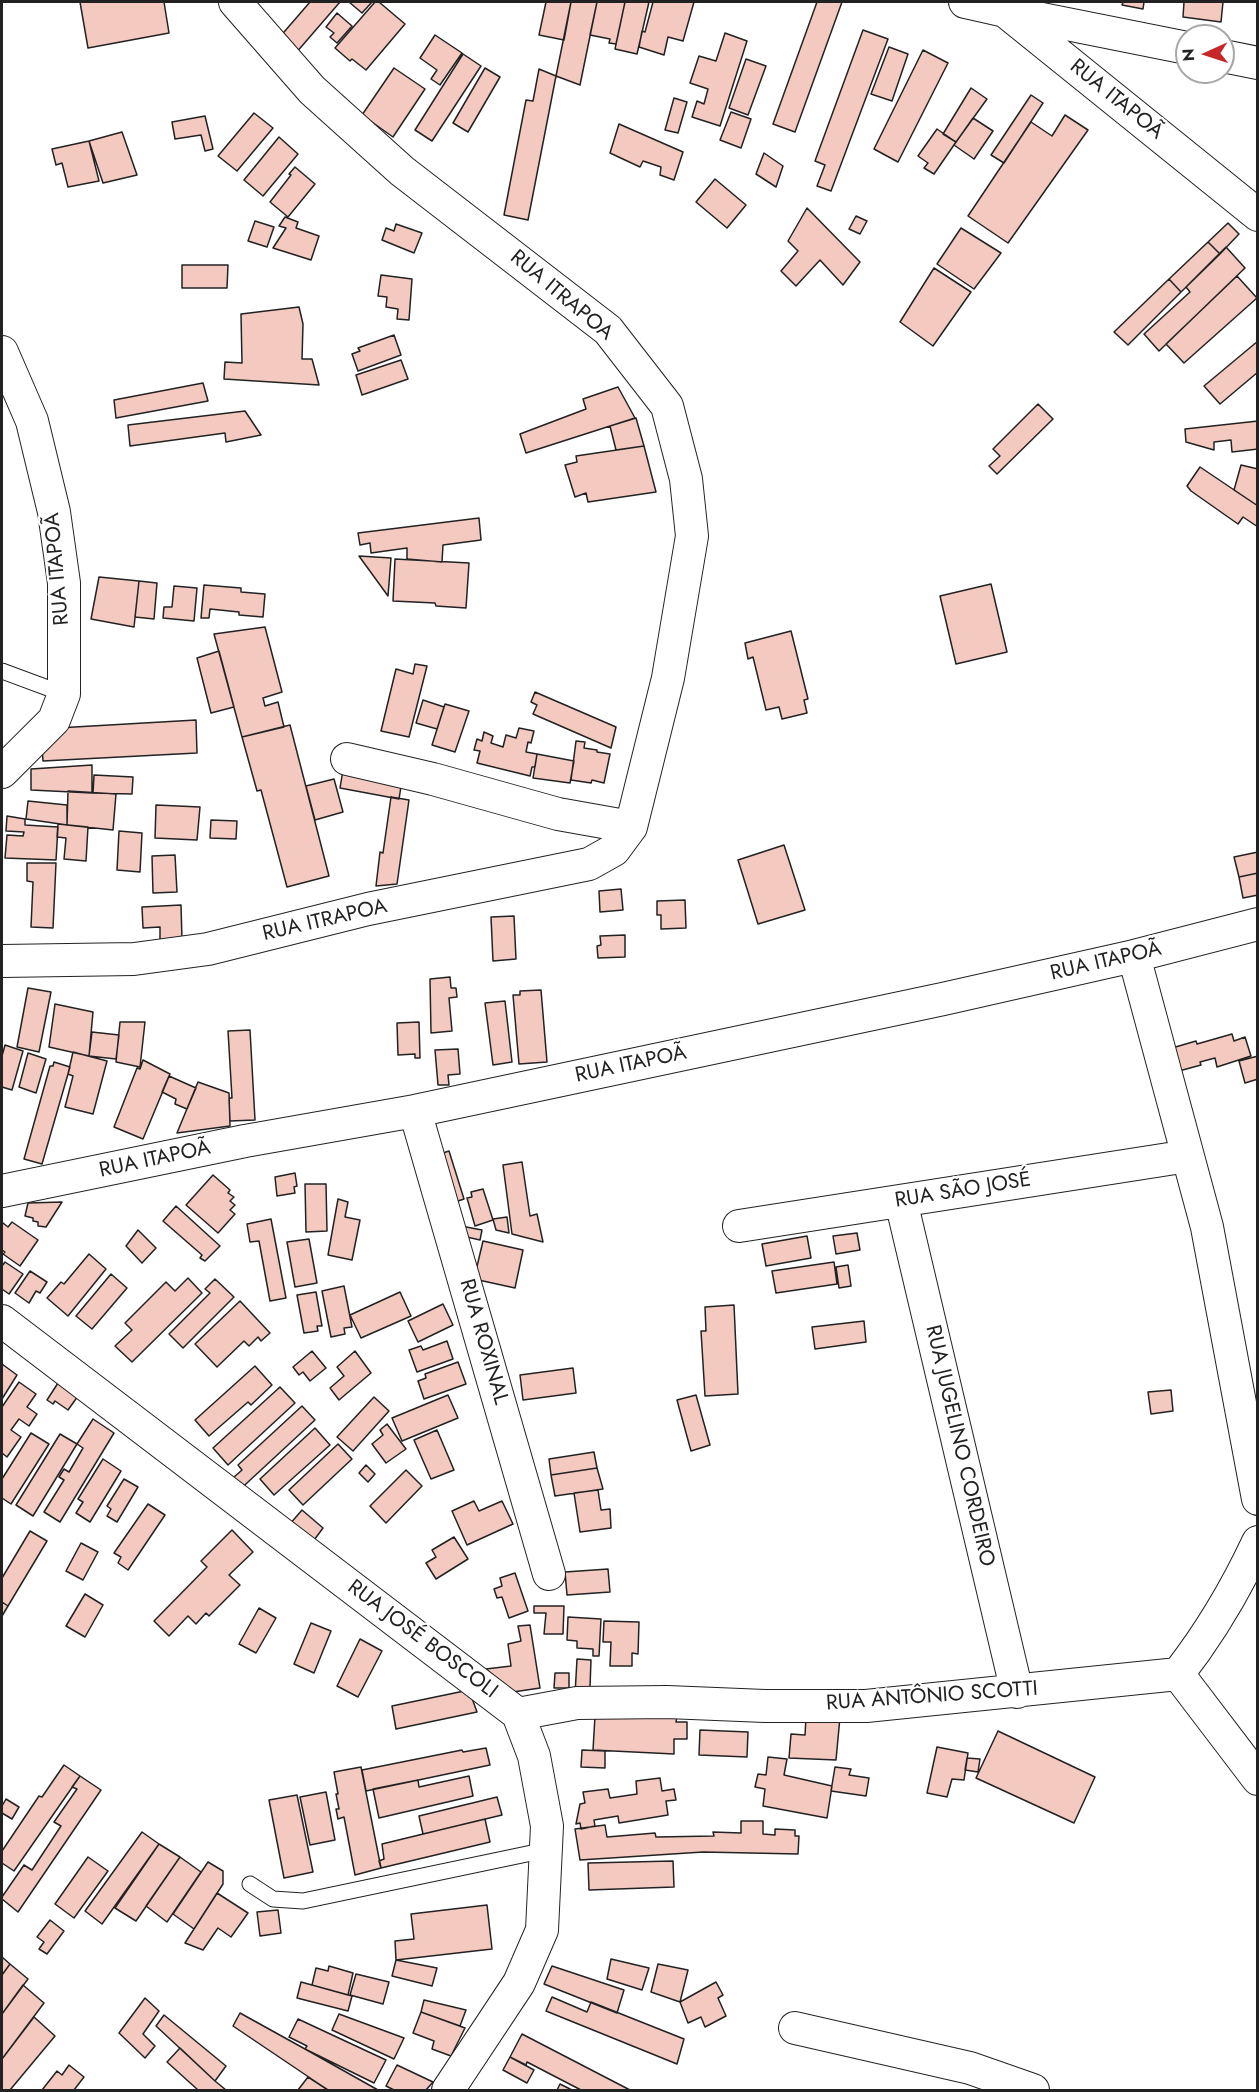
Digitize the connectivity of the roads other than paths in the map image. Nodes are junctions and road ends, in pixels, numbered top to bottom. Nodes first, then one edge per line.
1 (235, 2) edge
2 (965, 2) edge
3 (1005, 11) junction
4 (1175, 46) edge
5 (1235, 58) edge
6 (1257, 63) edge
7 (1257, 215) edge
8 (2, 352) edge
9 (2, 671) edge
10 (64, 694) junction
11 (347, 759) dead end
12 (2, 772) edge
13 (631, 827) junction
14 (1257, 924) edge
15 (1134, 956) junction
16 (2, 961) edge
17 (415, 1111) junction
18 (1188, 1156) junction
19 (2, 1191) edge
20 (901, 1201) junction
21 (739, 1226) dead end
22 (2, 1321) edge
23 (1257, 1498) edge
24 (1257, 1542) edge
25 (549, 1574) dead end
26 (1179, 1674) junction
27 (1017, 1692) junction
28 (518, 1714) junction
29 (1257, 1779) edge
30 (546, 1850) junction
31 (250, 1884) dead end
32 (795, 2028) dead end
33 (448, 2091) edge
34 (1033, 2091) edge

1 - 13 street, RUA ITRAPOA
2 - 3 street, RUA ITAPOÃ
3 - 4 street
3 - 7 street, RUA ITAPOÃ
5 - 6 street
8 - 10 street, RUA ITAPOÃ
9 - 10 lane
10 - 12 street, RUA ITAPOÃ
11 - 13 street
13 - 16 street, RUA ITRAPOA
14 - 15 street, RUA ITAPOÃ
15 - 17 street, RUA ITAPOÃ
15 - 18 street
17 - 19 street, RUA ITAPOÃ
17 - 25 street, RUA ROXINAL
18 - 20 street, RUA SÃO JOSÉ
18 - 23 street
20 - 21 street, RUA SÃO JOSÉ
20 - 27 street, RUA JUGELINO CORDEIRO
22 - 28 street, RUA JOSÉ BOSCOLI
24 - 26 street
26 - 27 street, RUA ANTÔNIO SCOTTI
26 - 29 street
27 - 28 street, RUA ANTÔNIO SCOTTI
28 - 30 street, RUA JOSÉ BOSCOLI
30 - 31 lane
30 - 33 street, RUA JOSÉ BOSCOLI
32 - 34 street

